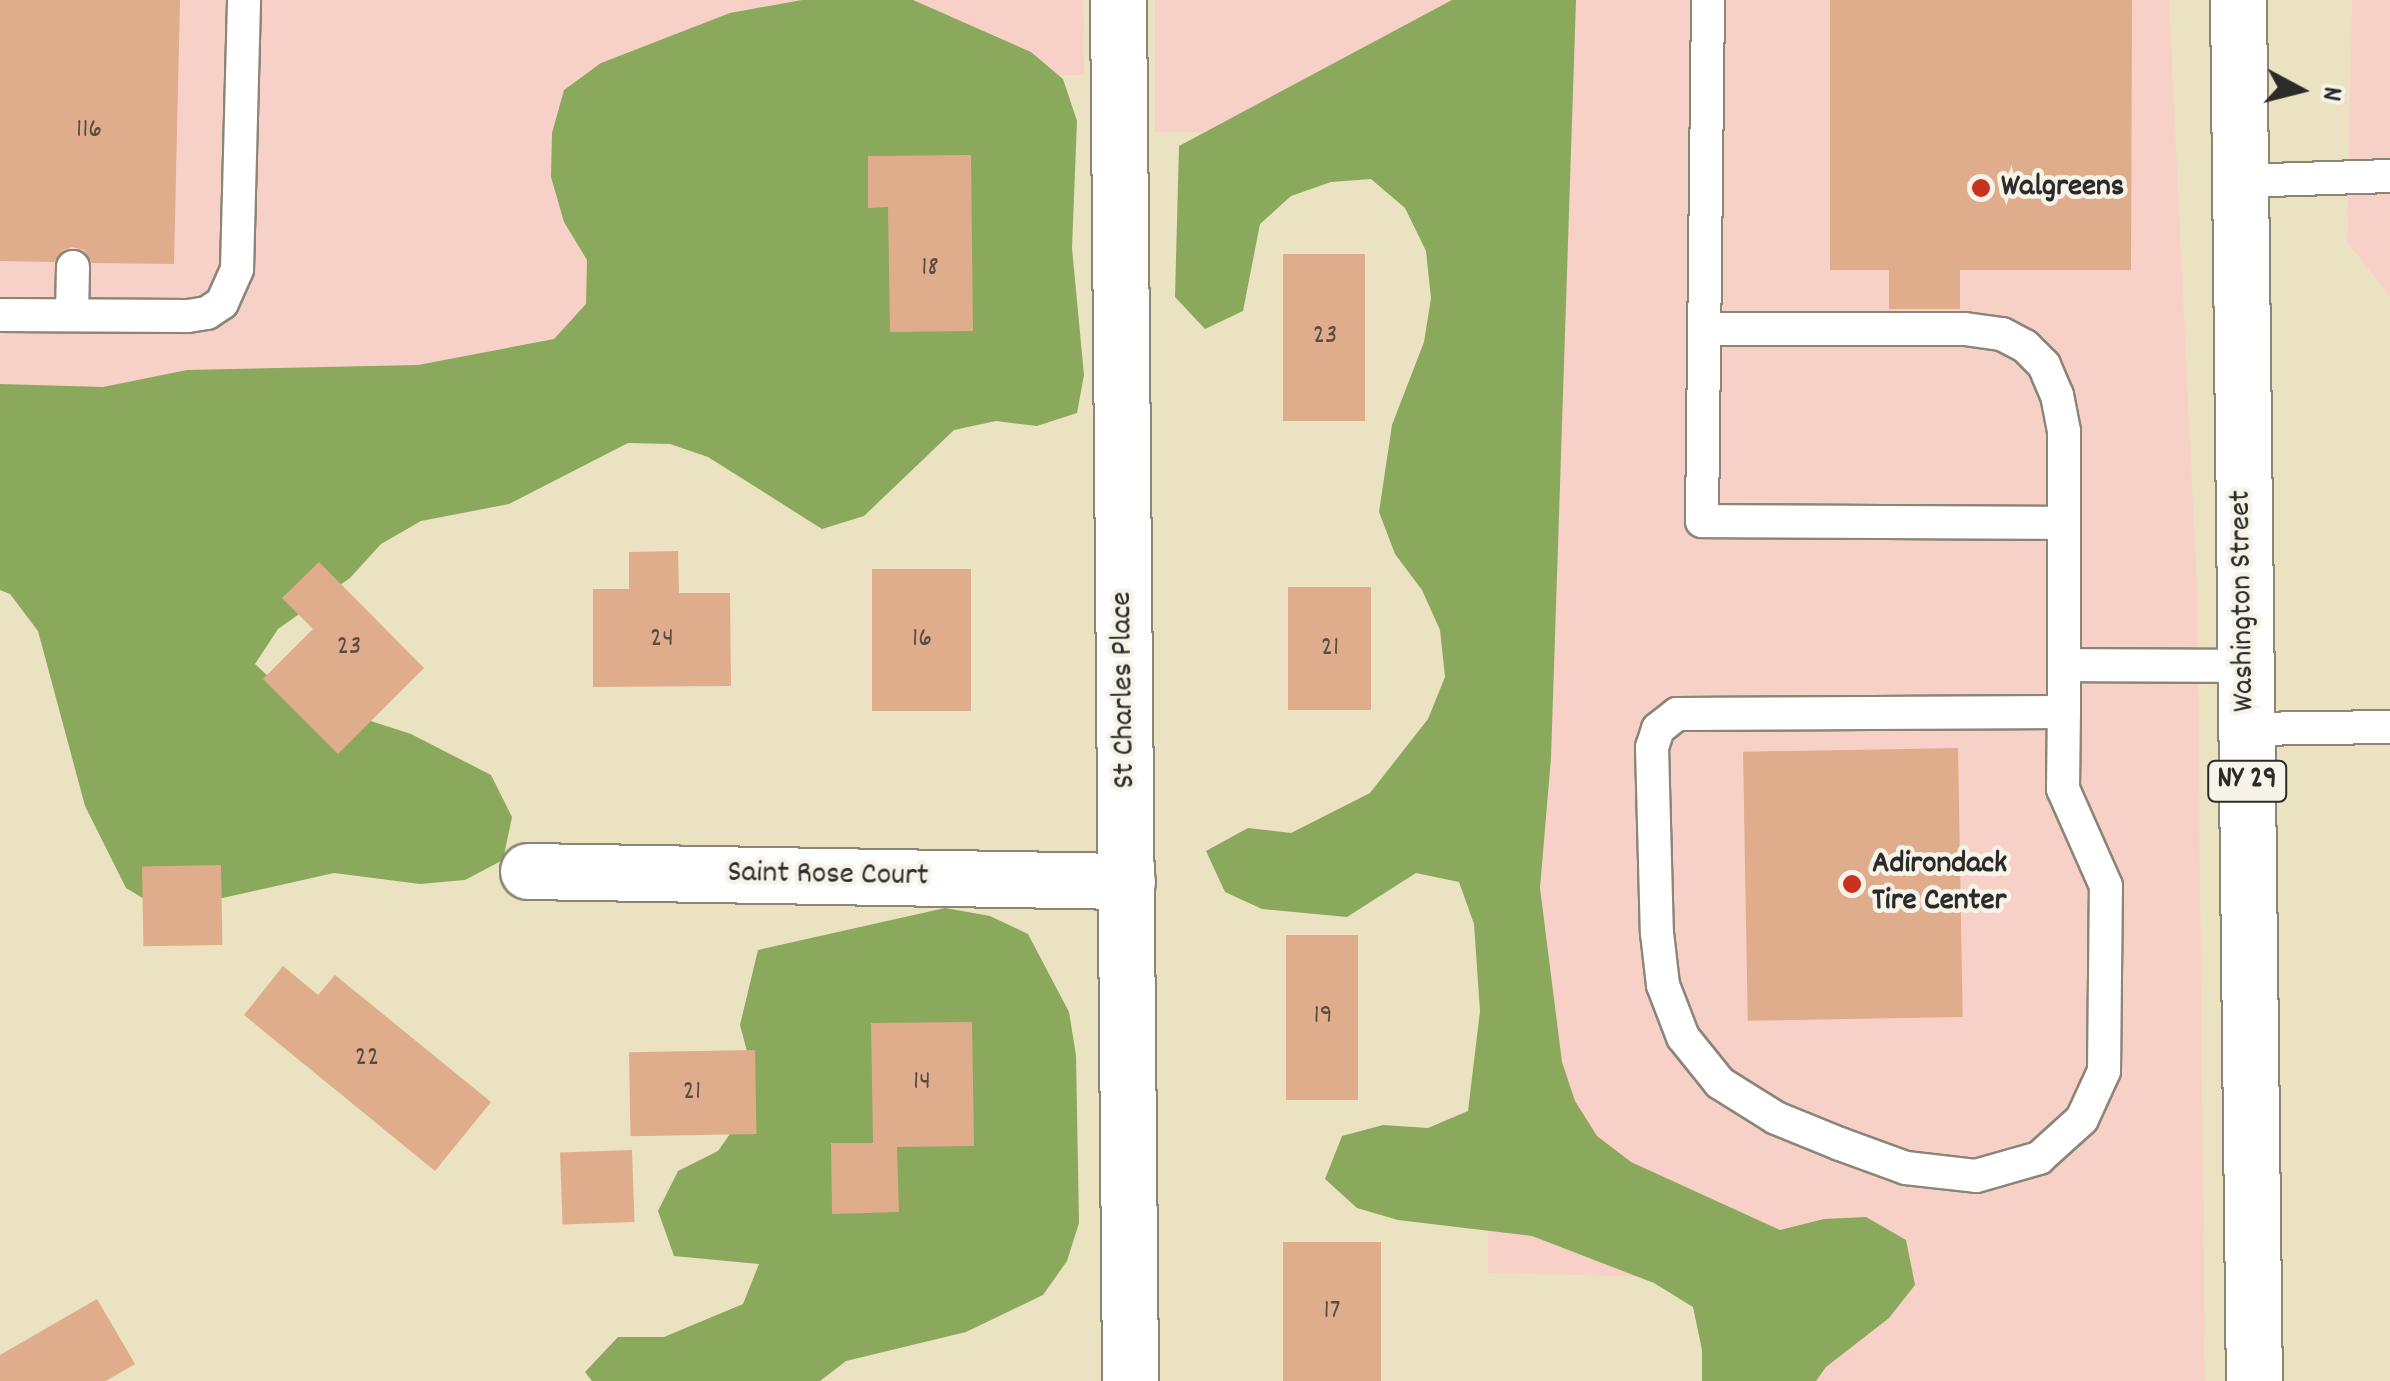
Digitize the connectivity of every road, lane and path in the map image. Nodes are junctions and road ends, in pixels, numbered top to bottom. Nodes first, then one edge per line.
1 (244, 0) edge
2 (1118, 0) edge
3 (1708, 0) edge
4 (2238, 0) edge
5 (2390, 176) edge
6 (2239, 181) junction
7 (73, 267) dead end
8 (0, 315) edge
9 (72, 315) junction
10 (1706, 329) junction
11 (2064, 523) junction
12 (2064, 666) junction
13 (2245, 666) junction
14 (2064, 712) junction
15 (2390, 727) edge
16 (2246, 729) junction
17 (528, 871) dead end
18 (1127, 881) junction
19 (1130, 1381) edge
20 (2254, 1381) edge

1 - 9 lane
2 - 18 main road, St Charles Place
3 - 10 lane
4 - 6 main road, Washington Street / NY 29
5 - 6 lane
6 - 13 main road, Washington Street / NY 29
7 - 9 lane
8 - 9 lane
10 - 11 lane
10 - 11 lane
11 - 12 lane
12 - 13 lane
12 - 14 lane
13 - 16 main road, Washington Street / NY 29
14 - 14 lane
15 - 16 lane
16 - 20 main road, Washington Street / NY 29
17 - 18 main road, Saint Rose Court
18 - 19 main road, St Charles Place

